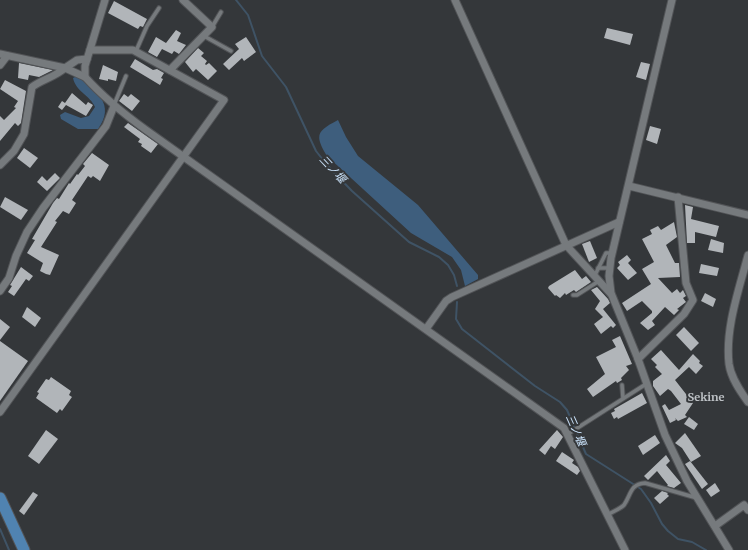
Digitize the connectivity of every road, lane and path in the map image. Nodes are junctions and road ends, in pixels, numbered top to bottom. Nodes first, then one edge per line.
1 (105, 0) edge
2 (182, 0) edge
3 (455, 0) edge
4 (672, 0) edge
5 (159, 8) dead end
6 (221, 12) dead end
7 (212, 27) junction
8 (204, 36) junction
9 (90, 50) junction
10 (136, 51) junction
11 (230, 51) dead end
12 (3, 55) edge
13 (87, 59) junction
14 (0, 65) edge
15 (65, 68) junction
16 (170, 70) junction
17 (126, 76) dead end
18 (86, 77) junction
19 (114, 106) junction
20 (182, 156) junction
21 (0, 165) edge
22 (629, 186) junction
23 (678, 197) junction
24 (748, 215) edge
25 (619, 222) junction
26 (566, 245) junction
27 (612, 253) junction
28 (748, 255) edge
29 (598, 268) junction
30 (610, 268) junction
31 (597, 278) junction
32 (0, 291) edge
33 (573, 295) dead end
34 (612, 295) junction
35 (426, 329) junction
36 (638, 359) junction
37 (646, 384) junction
38 (622, 385) dead end
39 (623, 398) junction
40 (748, 402) edge
41 (0, 412) edge
42 (569, 434) junction
43 (0, 498) edge
44 (698, 498) junction
45 (748, 510) edge
46 (607, 515) junction
47 (715, 526) junction
48 (24, 550) edge
49 (625, 550) edge
50 (729, 550) edge

1 - 9 street
2 - 7 street
3 - 26 street
4 - 22 street
5 - 10 lane
6 - 7 lane
7 - 8 street
8 - 11 lane
8 - 16 street
9 - 10 street
9 - 13 street
10 - 16 street
12 - 14 street
12 - 15 street
13 - 15 street
13 - 18 street
15 - 18 street
15 - 21 street
16 - 20 street
17 - 19 lane
18 - 19 street
19 - 20 street
19 - 32 street
20 - 35 street
20 - 41 street
22 - 23 street
22 - 25 street
23 - 24 street
23 - 36 street
25 - 26 street
25 - 27 street
26 - 31 street
26 - 35 street
27 - 29 lane
27 - 30 street
28 - 40 street
29 - 30 lane
29 - 31 lane
30 - 34 street
31 - 33 lane
31 - 34 street
34 - 36 street
35 - 42 street
36 - 37 street
37 - 39 lane
37 - 44 street
38 - 39 lane
39 - 42 lane
42 - 46 street
43 - 48 main road
44 - 46 lane
44 - 47 street
45 - 47 street
46 - 49 street
47 - 50 street

